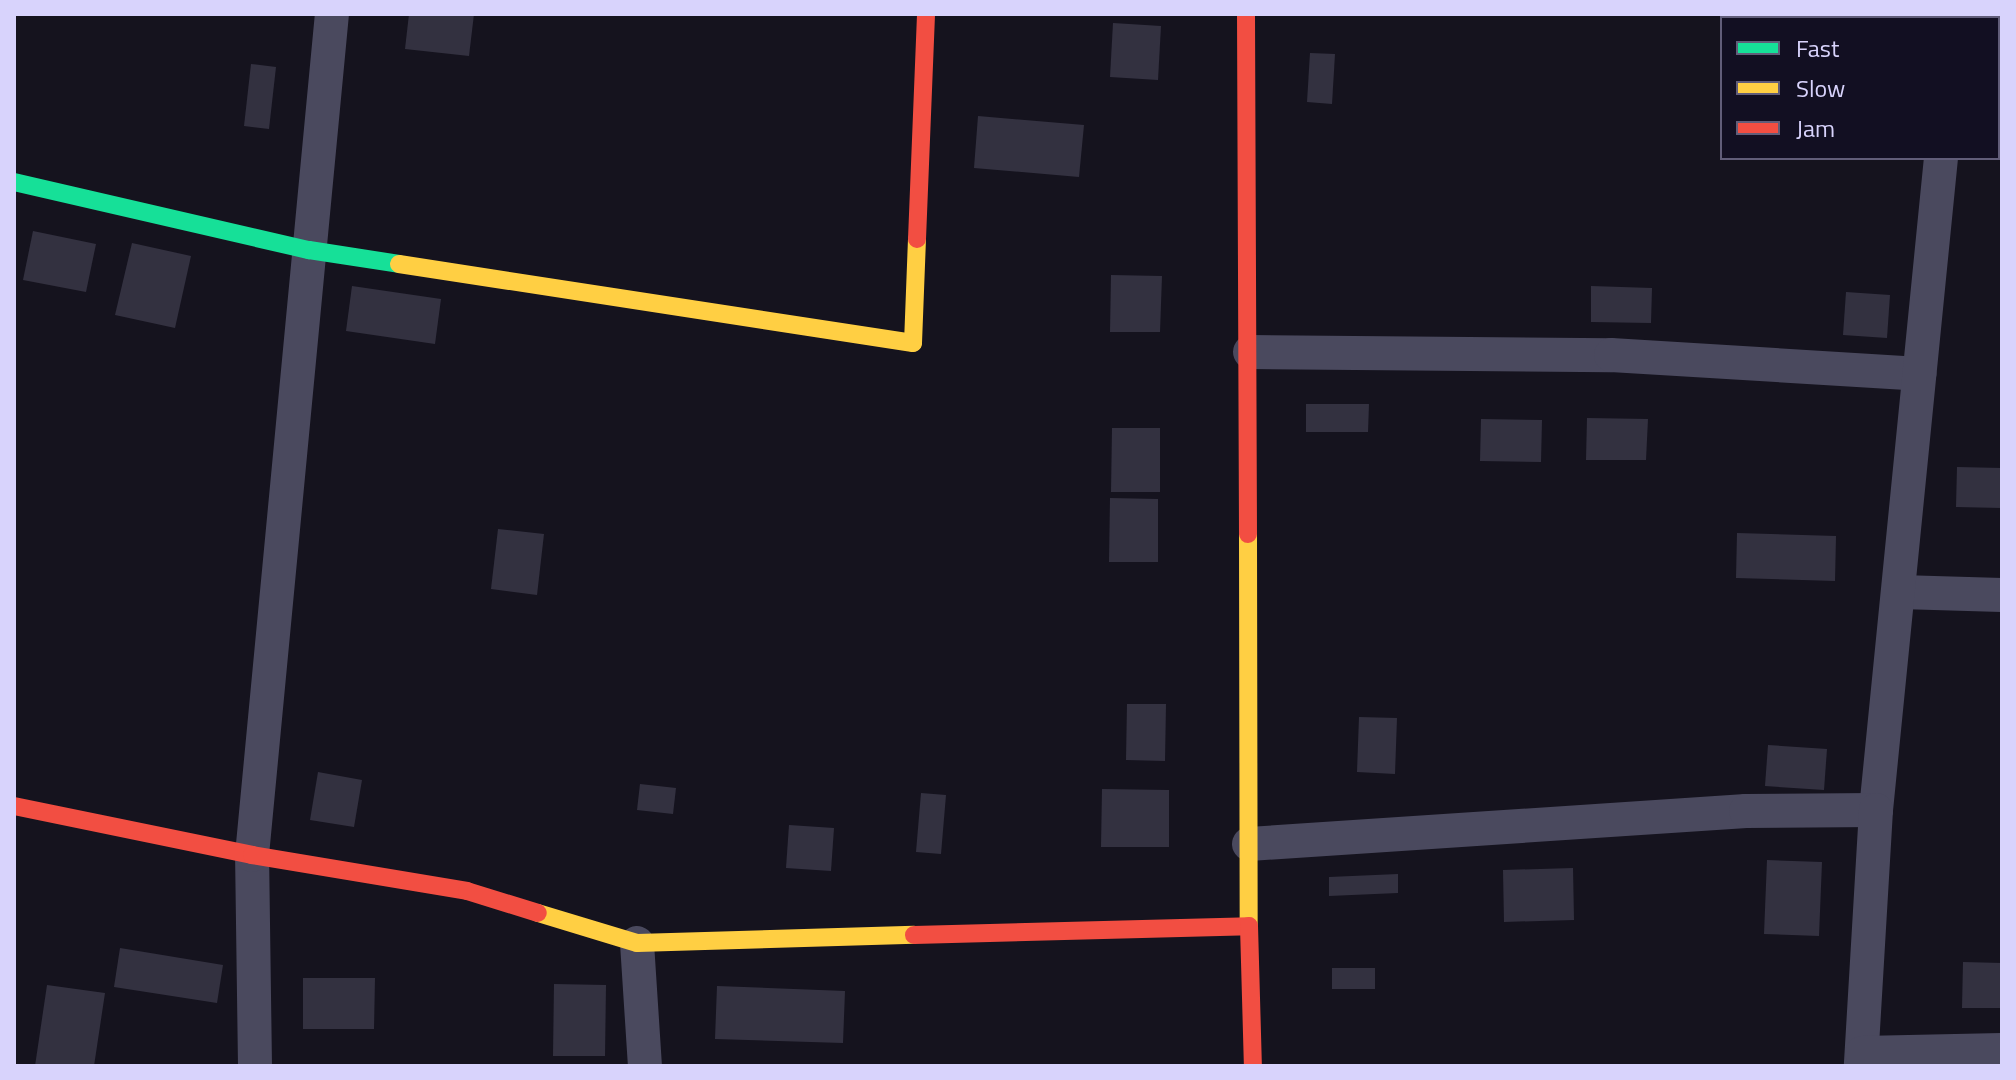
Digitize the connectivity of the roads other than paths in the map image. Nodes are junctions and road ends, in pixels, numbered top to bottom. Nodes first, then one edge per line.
1 (332, 14) edge
2 (926, 14) edge
3 (1246, 14) edge
4 (1941, 160) edge
5 (14, 182) edge
6 (309, 250) junction
7 (1250, 352) junction
8 (1919, 374) junction
9 (1900, 592) junction
10 (2002, 595) edge
11 (14, 806) edge
12 (1876, 810) junction
13 (1249, 844) junction
14 (252, 855) junction
15 (1249, 926) junction
16 (637, 943) junction
17 (2002, 1050) edge
18 (1862, 1060) edge
19 (255, 1066) edge
20 (645, 1066) edge
21 (1253, 1066) edge

1 - 6 street
2 - 6 street
3 - 7 street
4 - 8 street
5 - 6 street
6 - 14 street
7 - 8 street
7 - 13 street
8 - 9 street
9 - 10 street
9 - 12 street
11 - 14 street
12 - 13 street
12 - 18 street
13 - 15 street
14 - 16 street
14 - 19 street
15 - 16 street
15 - 21 street
16 - 20 street
17 - 18 street

